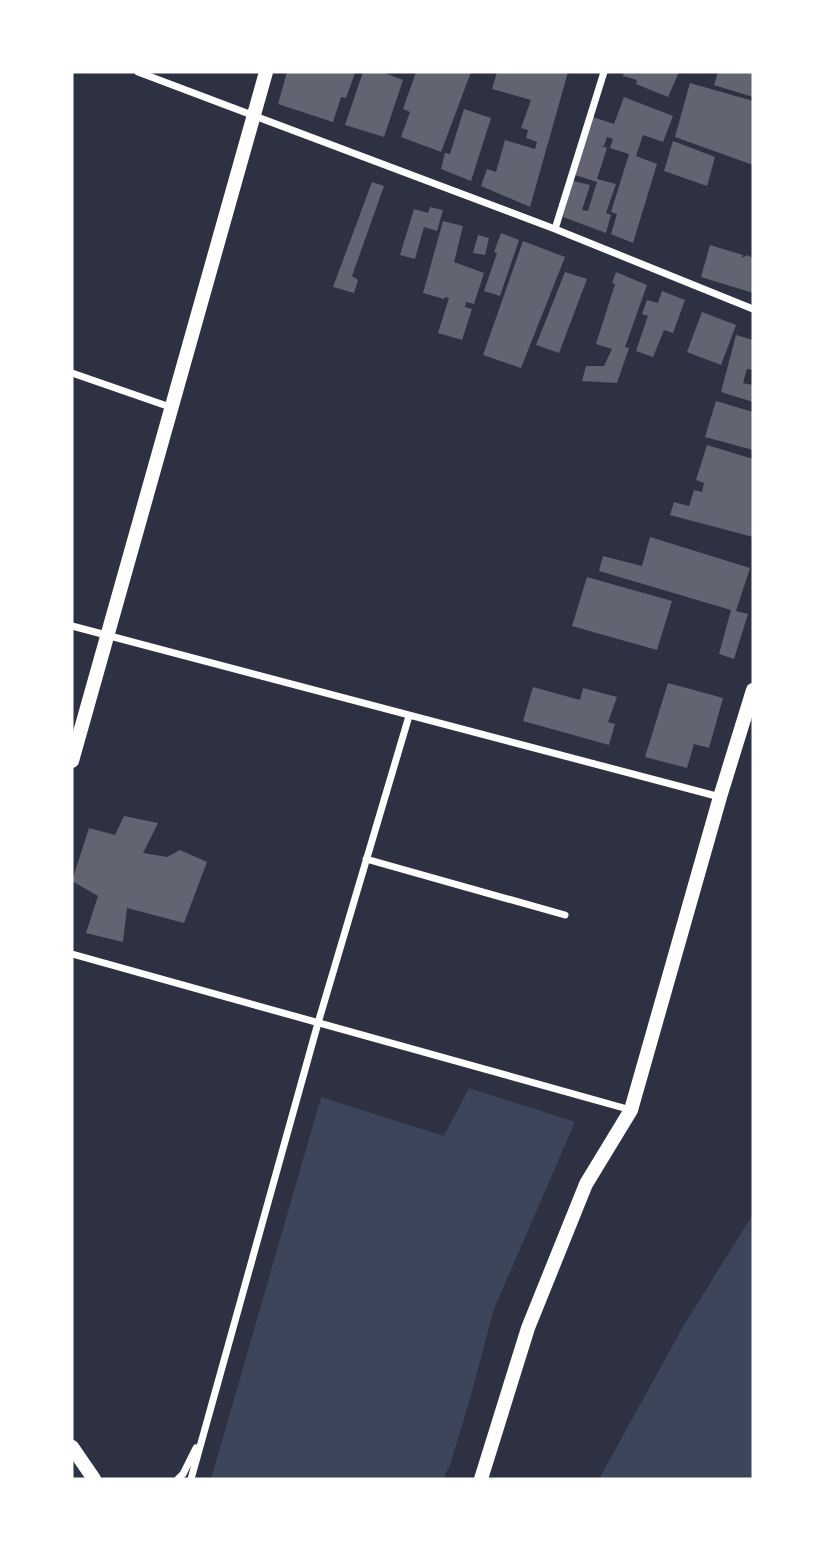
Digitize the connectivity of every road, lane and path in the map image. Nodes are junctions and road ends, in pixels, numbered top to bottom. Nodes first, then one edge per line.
1 (138, 72) edge
2 (266, 72) edge
3 (604, 72) edge
4 (253, 114) junction
5 (555, 229) junction
6 (753, 309) edge
7 (72, 373) edge
8 (170, 407) junction
9 (72, 626) edge
10 (106, 635) junction
11 (753, 690) edge
12 (409, 716) junction
13 (72, 761) edge
14 (720, 797) junction
15 (366, 859) junction
16 (565, 915) dead end
17 (72, 954) edge
18 (318, 1023) junction
19 (631, 1110) junction
20 (204, 1432) junction
21 (72, 1447) edge
22 (84, 1464) junction
23 (94, 1479) edge
24 (105, 1479) edge
25 (178, 1479) edge
26 (191, 1479) edge
27 (481, 1479) edge

1 - 4 street
2 - 4 main road
3 - 5 street
4 - 5 street
4 - 8 main road
5 - 6 street
7 - 8 street
8 - 10 main road
9 - 10 street
10 - 12 street
10 - 13 main road
11 - 14 main road
12 - 14 street
12 - 15 street
14 - 19 main road
15 - 16 street
15 - 18 street
17 - 18 street
18 - 19 street
18 - 20 street
19 - 27 main road
20 - 25 street
20 - 26 street
21 - 22 main road
22 - 23 main road
22 - 24 main road

